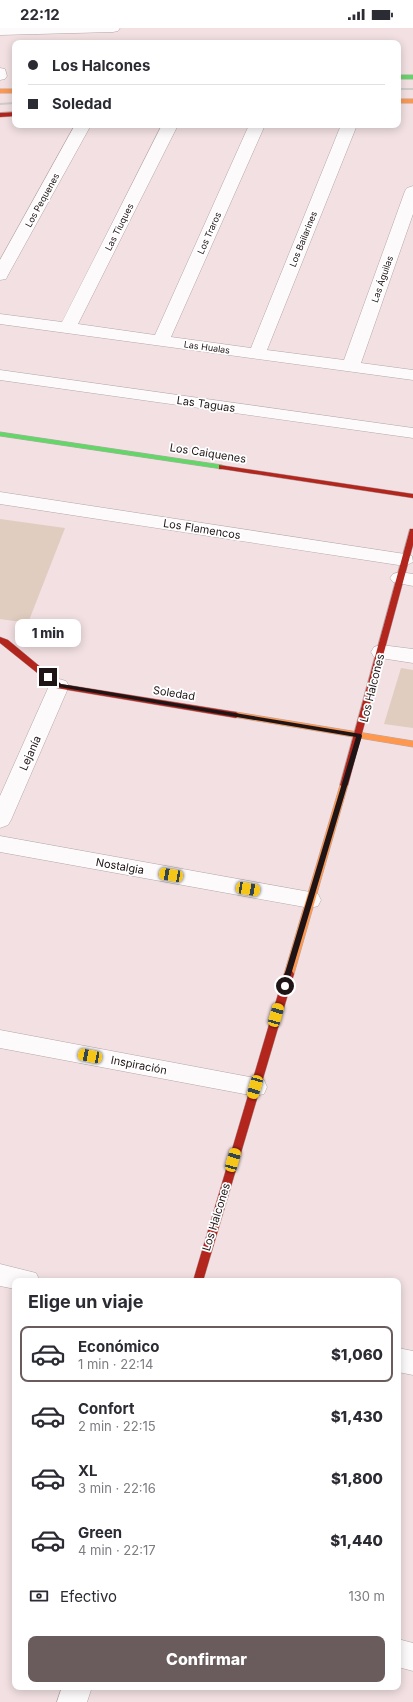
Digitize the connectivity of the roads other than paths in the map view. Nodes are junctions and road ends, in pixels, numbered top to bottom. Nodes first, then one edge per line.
1 (113, 28) edge
2 (0, 32) edge
3 (0, 72) edge
4 (0, 76) edge
5 (401, 77) edge
6 (413, 77) edge
7 (0, 91) edge
8 (12, 91) edge
9 (401, 101) edge
10 (413, 101) edge
11 (12, 114) edge
12 (0, 115) edge
13 (81, 128) edge
14 (168, 128) edge
15 (256, 128) edge
16 (348, 128) edge
17 (413, 191) edge
18 (0, 275) edge
19 (0, 319) edge
20 (68, 328) junction
21 (161, 341) junction
22 (257, 354) junction
23 (352, 366) junction
24 (0, 375) edge
25 (413, 375) edge
26 (413, 433) edge
27 (0, 434) edge
28 (413, 496) edge
29 (0, 498) edge
30 (413, 531) edge
31 (405, 560) junction
32 (406, 579) edge
33 (0, 640) edge
34 (381, 652) junction
35 (413, 656) edge
36 (59, 686) junction
37 (359, 736) junction
38 (413, 744) edge
39 (0, 820) edge
40 (0, 844) edge
41 (310, 900) junction
42 (0, 1039) edge
43 (255, 1087) junction
44 (0, 1275) edge
45 (14, 1278) edge
46 (199, 1278) edge
47 (401, 1361) edge
48 (413, 1363) edge
49 (401, 1654) edge
50 (413, 1657) edge
51 (76, 1690) edge
52 (72, 1702) edge

1 - 2 street
3 - 4 street
5 - 6 street
7 - 8 street
9 - 10 street
11 - 12 street
13 - 18 street, Los Pequenes
14 - 20 street, Las Tiuques
15 - 21 street, Los Traros
16 - 22 street, Los Bailarines
17 - 23 street, Las Águilas
19 - 20 street, Las Hualas
20 - 21 street, Las Hualas
21 - 22 street, Las Hualas
22 - 23 street, Las Hualas
23 - 25 street, Las Hualas
24 - 26 street, Las Taguas
27 - 28 street, Los Caiquenes
29 - 31 street, Los Flamencos
30 - 31 street, Los Halcones
31 - 32 street, Los Halcones
32 - 34 street, Los Halcones
33 - 36 street, Soledad
34 - 35 street
34 - 37 street, Los Halcones
36 - 37 street, Soledad
36 - 39 street, Lejanía
37 - 38 street, Soledad
37 - 41 street, Los Halcones
40 - 41 street, Nostalgia
41 - 43 street, Los Halcones
42 - 43 street, Inspiración
43 - 46 street, Los Halcones
44 - 45 street
47 - 48 street
49 - 50 street
51 - 52 street

